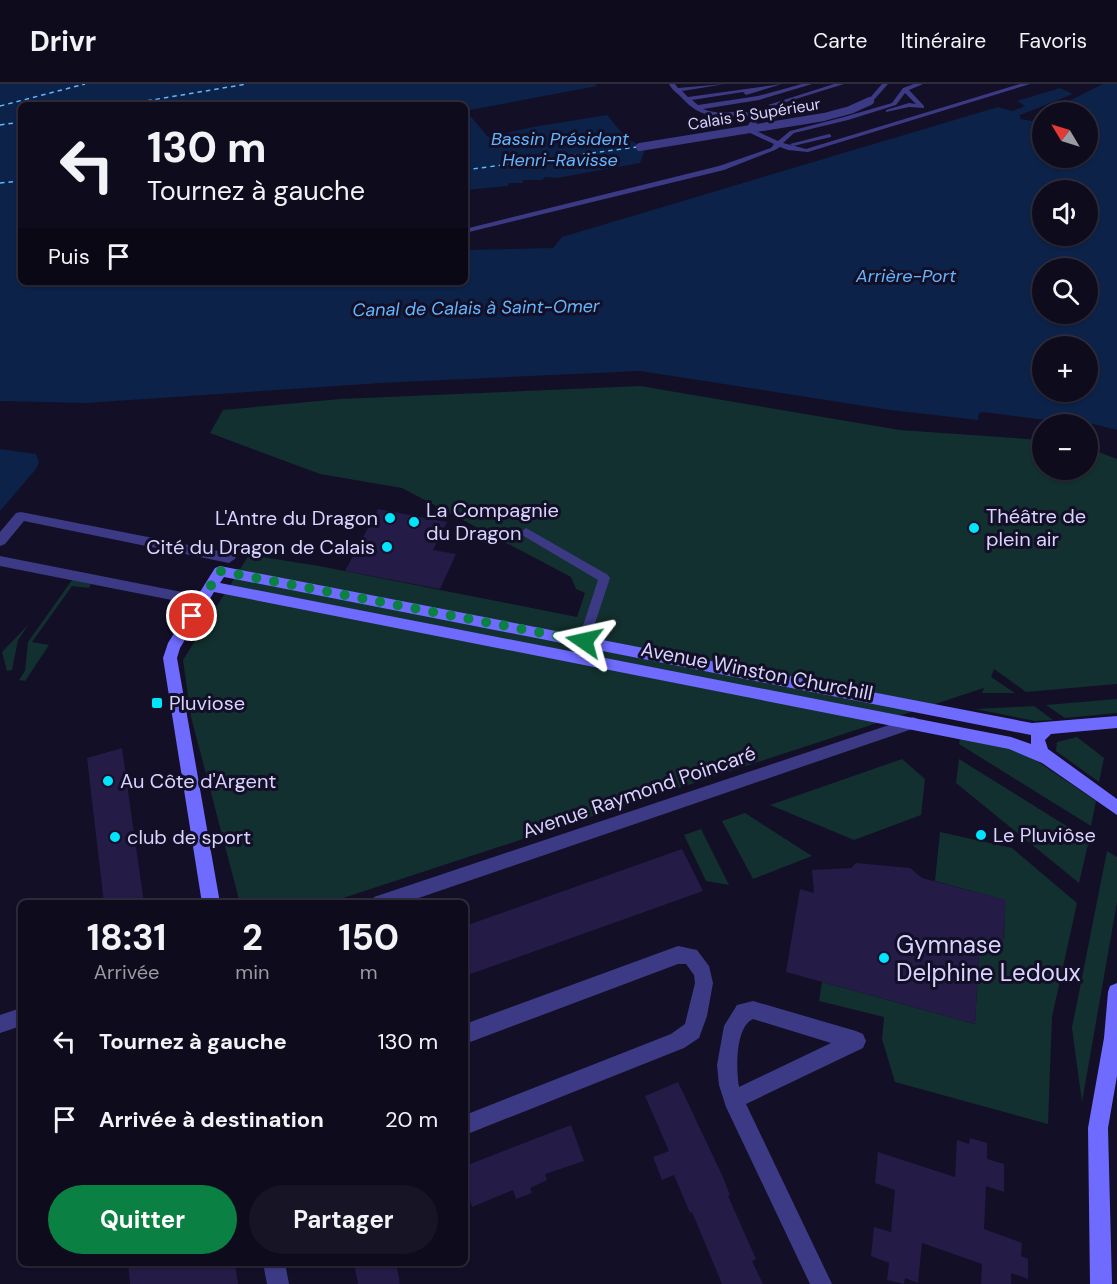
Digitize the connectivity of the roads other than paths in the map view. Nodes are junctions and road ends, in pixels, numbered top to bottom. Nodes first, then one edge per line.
1 (683, 84) edge
2 (704, 84) edge
3 (722, 84) edge
4 (735, 84) edge
5 (746, 84) edge
6 (759, 84) edge
7 (770, 84) edge
8 (779, 84) edge
9 (789, 84) edge
10 (799, 84) edge
11 (809, 84) edge
12 (820, 84) edge
13 (830, 84) edge
14 (841, 84) edge
15 (885, 84) edge
16 (920, 84) edge
17 (1027, 84) edge
18 (905, 89) junction
19 (683, 97) edge
20 (767, 103) junction
21 (922, 108) junction
22 (944, 108) junction
23 (759, 118) junction
24 (779, 143) junction
25 (640, 147) dead end
26 (794, 147) junction
27 (468, 230) edge
28 (526, 531) dead end
29 (0, 541) edge
30 (229, 558) dead end
31 (0, 561) edge
32 (211, 586) junction
33 (202, 601) junction
34 (584, 641) junction
35 (1117, 722) edge
36 (913, 723) junction
37 (1046, 729) junction
38 (1045, 757) junction
39 (1117, 808) edge
40 (210, 900) edge
41 (389, 900) edge
42 (1117, 993) edge
43 (18, 1018) edge
44 (0, 1024) edge
45 (468, 1033) edge
46 (1114, 1038) junction
47 (1117, 1065) edge
48 (733, 1100) junction
49 (468, 1124) edge
50 (275, 1266) edge
51 (278, 1284) edge
52 (821, 1284) edge
53 (1101, 1284) edge

1 - 19 lane
2 - 19 lane
3 - 19 lane
4 - 19 lane
5 - 19 lane
6 - 19 lane
7 - 19 lane
8 - 19 lane
9 - 19 lane
10 - 19 lane
11 - 19 lane
12 - 20 lane
13 - 20 lane
14 - 20 lane
15 - 25 lane, Calais 5 Supérieur, bridge
16 - 18 lane
17 - 22 lane
18 - 21 lane
18 - 24 lane
19 - 23 lane
20 - 23 lane
21 - 22 lane
21 - 24 lane
21 - 26 lane
22 - 26 lane
23 - 24 lane
24 - 26 lane
24 - 26 lane
24 - 27 lane
28 - 34 lane
29 - 30 street
31 - 33 street
32 - 33 street
32 - 34 street, Avenue Winston Churchill
32 - 36 street, Avenue Winston Churchill
33 - 40 street
34 - 37 street, Avenue Winston Churchill
35 - 37 street, Avenue Winston Churchill
36 - 38 street, Avenue Winston Churchill
36 - 41 street, Avenue Raymond Poincaré
37 - 38 street
38 - 39 street, Avenue Winston Churchill
42 - 46 street
43 - 44 street
45 - 49 street
46 - 47 street
46 - 53 street
48 - 48 street
48 - 52 street
50 - 51 street

